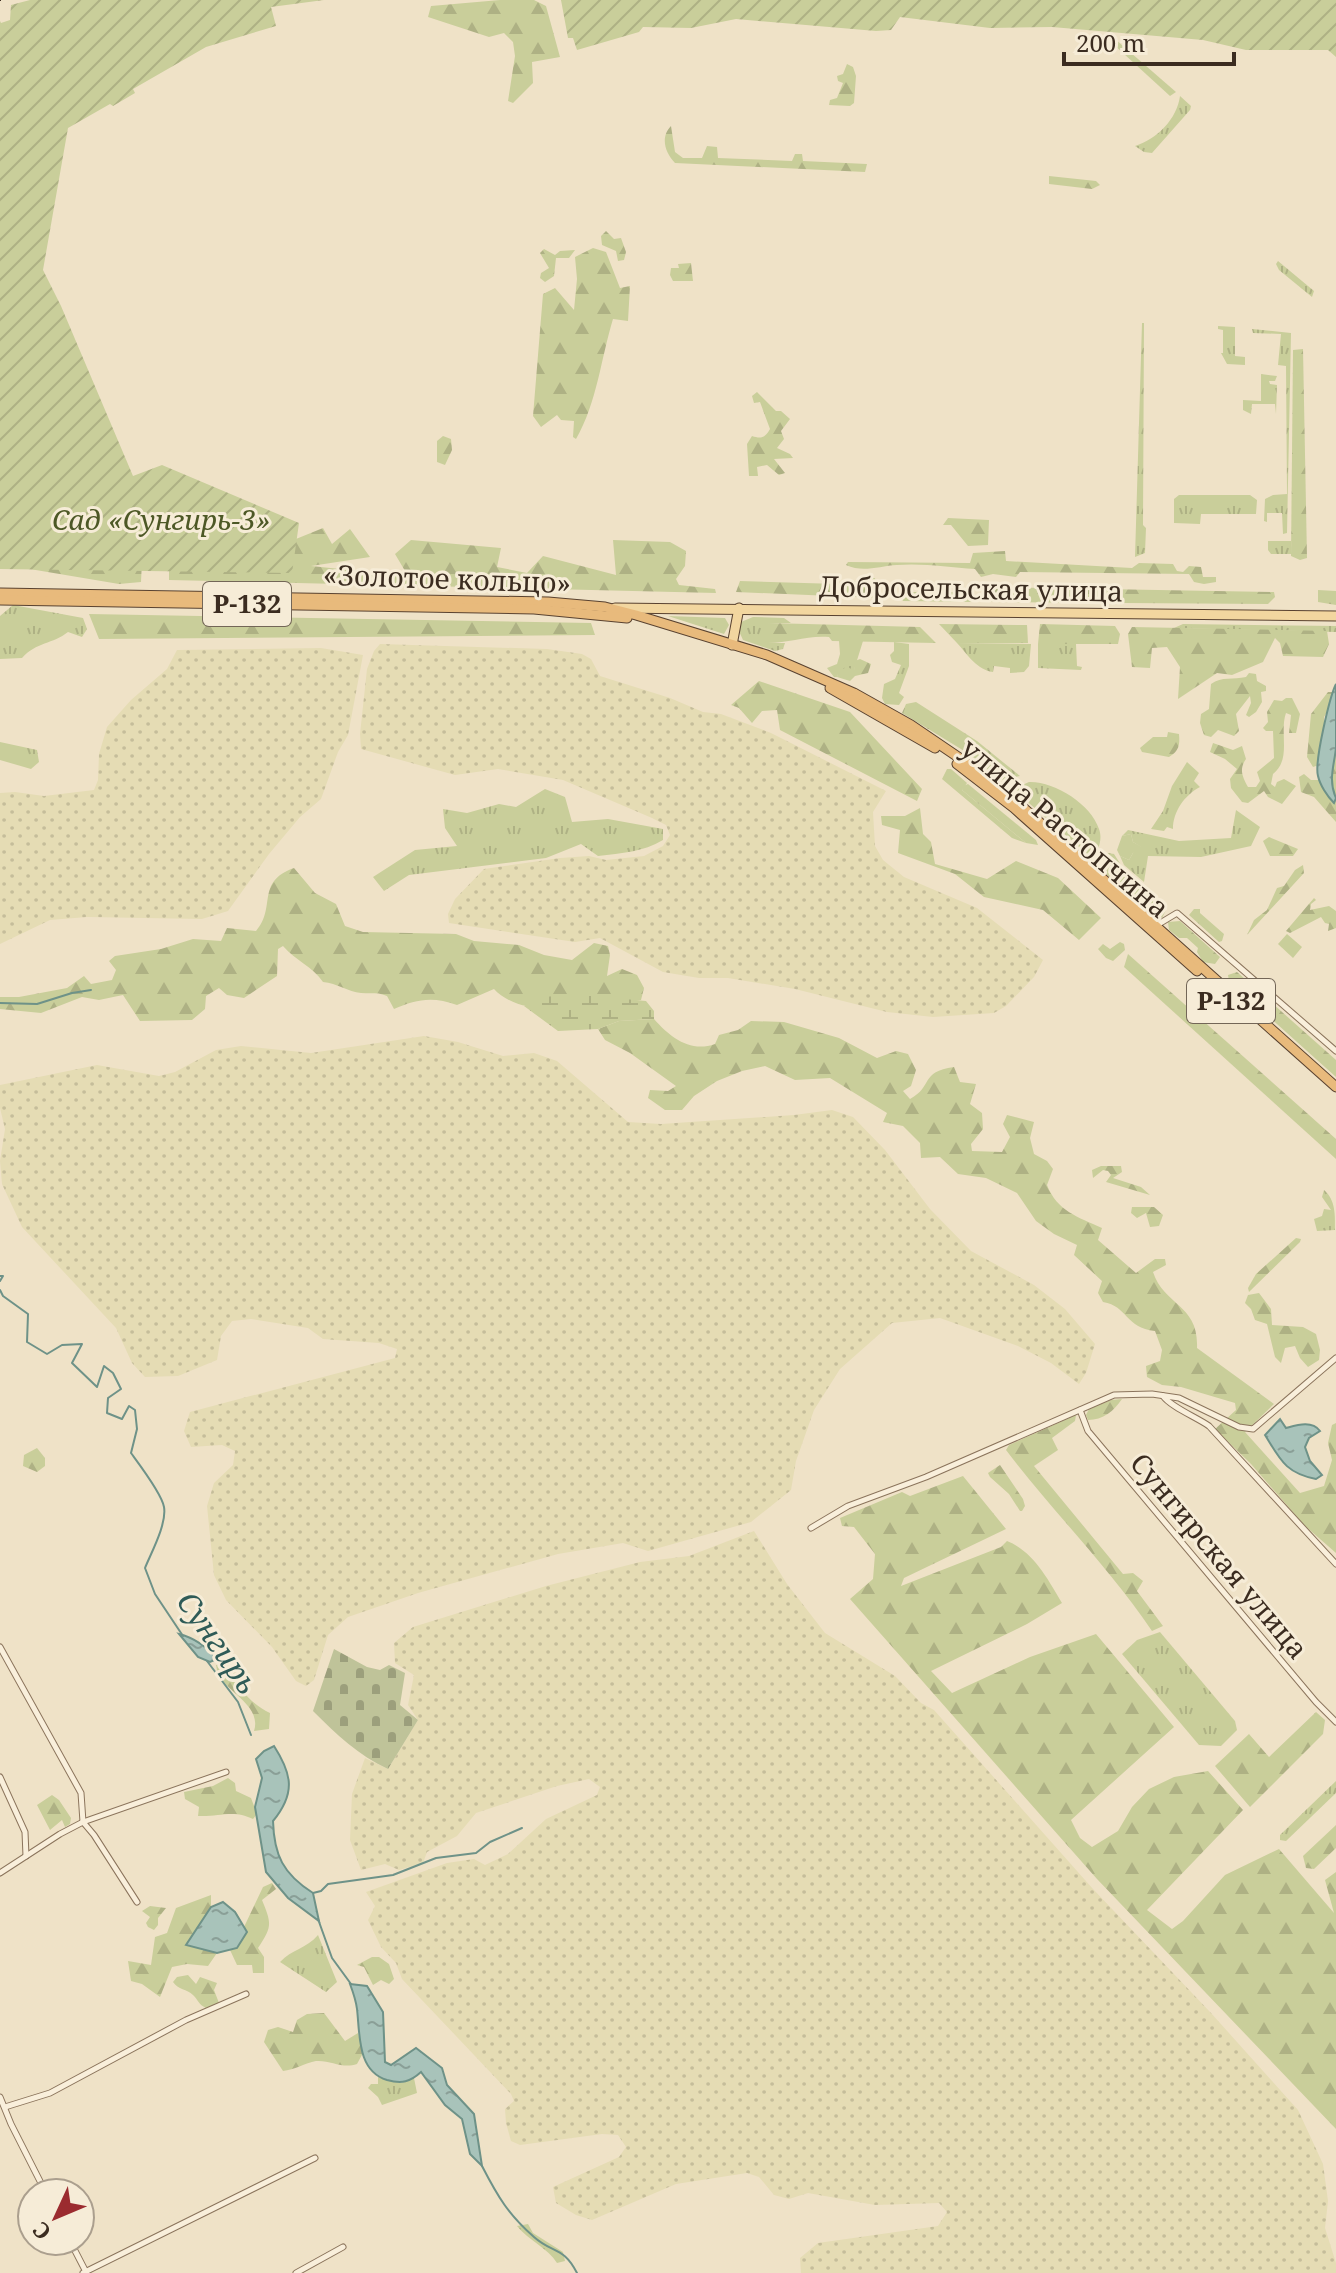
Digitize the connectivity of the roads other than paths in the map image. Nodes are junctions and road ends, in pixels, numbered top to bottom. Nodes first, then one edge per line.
1 (0, 593) edge
2 (0, 600) edge
3 (605, 607) junction
4 (673, 608) junction
5 (739, 608) junction
6 (493, 609) joint
7 (1336, 616) edge
8 (670, 625) junction
9 (732, 645) junction
10 (1156, 926) junction
11 (1336, 1051) edge
12 (1336, 1087) edge
13 (1336, 1095) edge
14 (1336, 1358) edge
15 (1162, 1395) junction
16 (1080, 1410) junction
17 (811, 1528) dead end
18 (1336, 1564) edge
19 (0, 1647) edge
20 (1336, 1722) edge
21 (226, 1772) dead end
22 (0, 1777) edge
23 (83, 1822) junction
24 (26, 1857) junction
25 (0, 1873) edge
26 (137, 1902) dead end
27 (246, 1994) dead end
28 (0, 2097) edge
29 (5, 2107) junction
30 (315, 2158) dead end
31 (38, 2177) edge
32 (343, 2247) dead end
33 (85, 2273) edge
34 (296, 2273) edge

1 - 3 highway, «Золотое кольцо» / Р-132
2 - 6 highway, «Золотое кольцо» / Р-132
3 - 4 main road, Добросельская улица
3 - 8 highway, улица Растопчина / Р-132
4 - 5 main road, Добросельская улица
4 - 8 main road
5 - 7 main road, Добросельская улица
5 - 9 main road
6 - 8 highway, улица Растопчина / Р-132
8 - 9 highway, улица Растопчина / Р-132
9 - 10 highway, улица Растопчина / Р-132
9 - 13 highway, улица Растопчина / Р-132
10 - 11 street, улица Растопчина
10 - 12 highway, улица Растопчина / Р-132
14 - 15 street
15 - 16 street
15 - 18 street
16 - 17 street
16 - 20 street, Сунгирская улица
19 - 23 street
21 - 23 street
22 - 24 street
23 - 24 street
23 - 26 street
24 - 25 street
27 - 29 street
28 - 29 street
29 - 31 street
30 - 33 street
32 - 34 street

